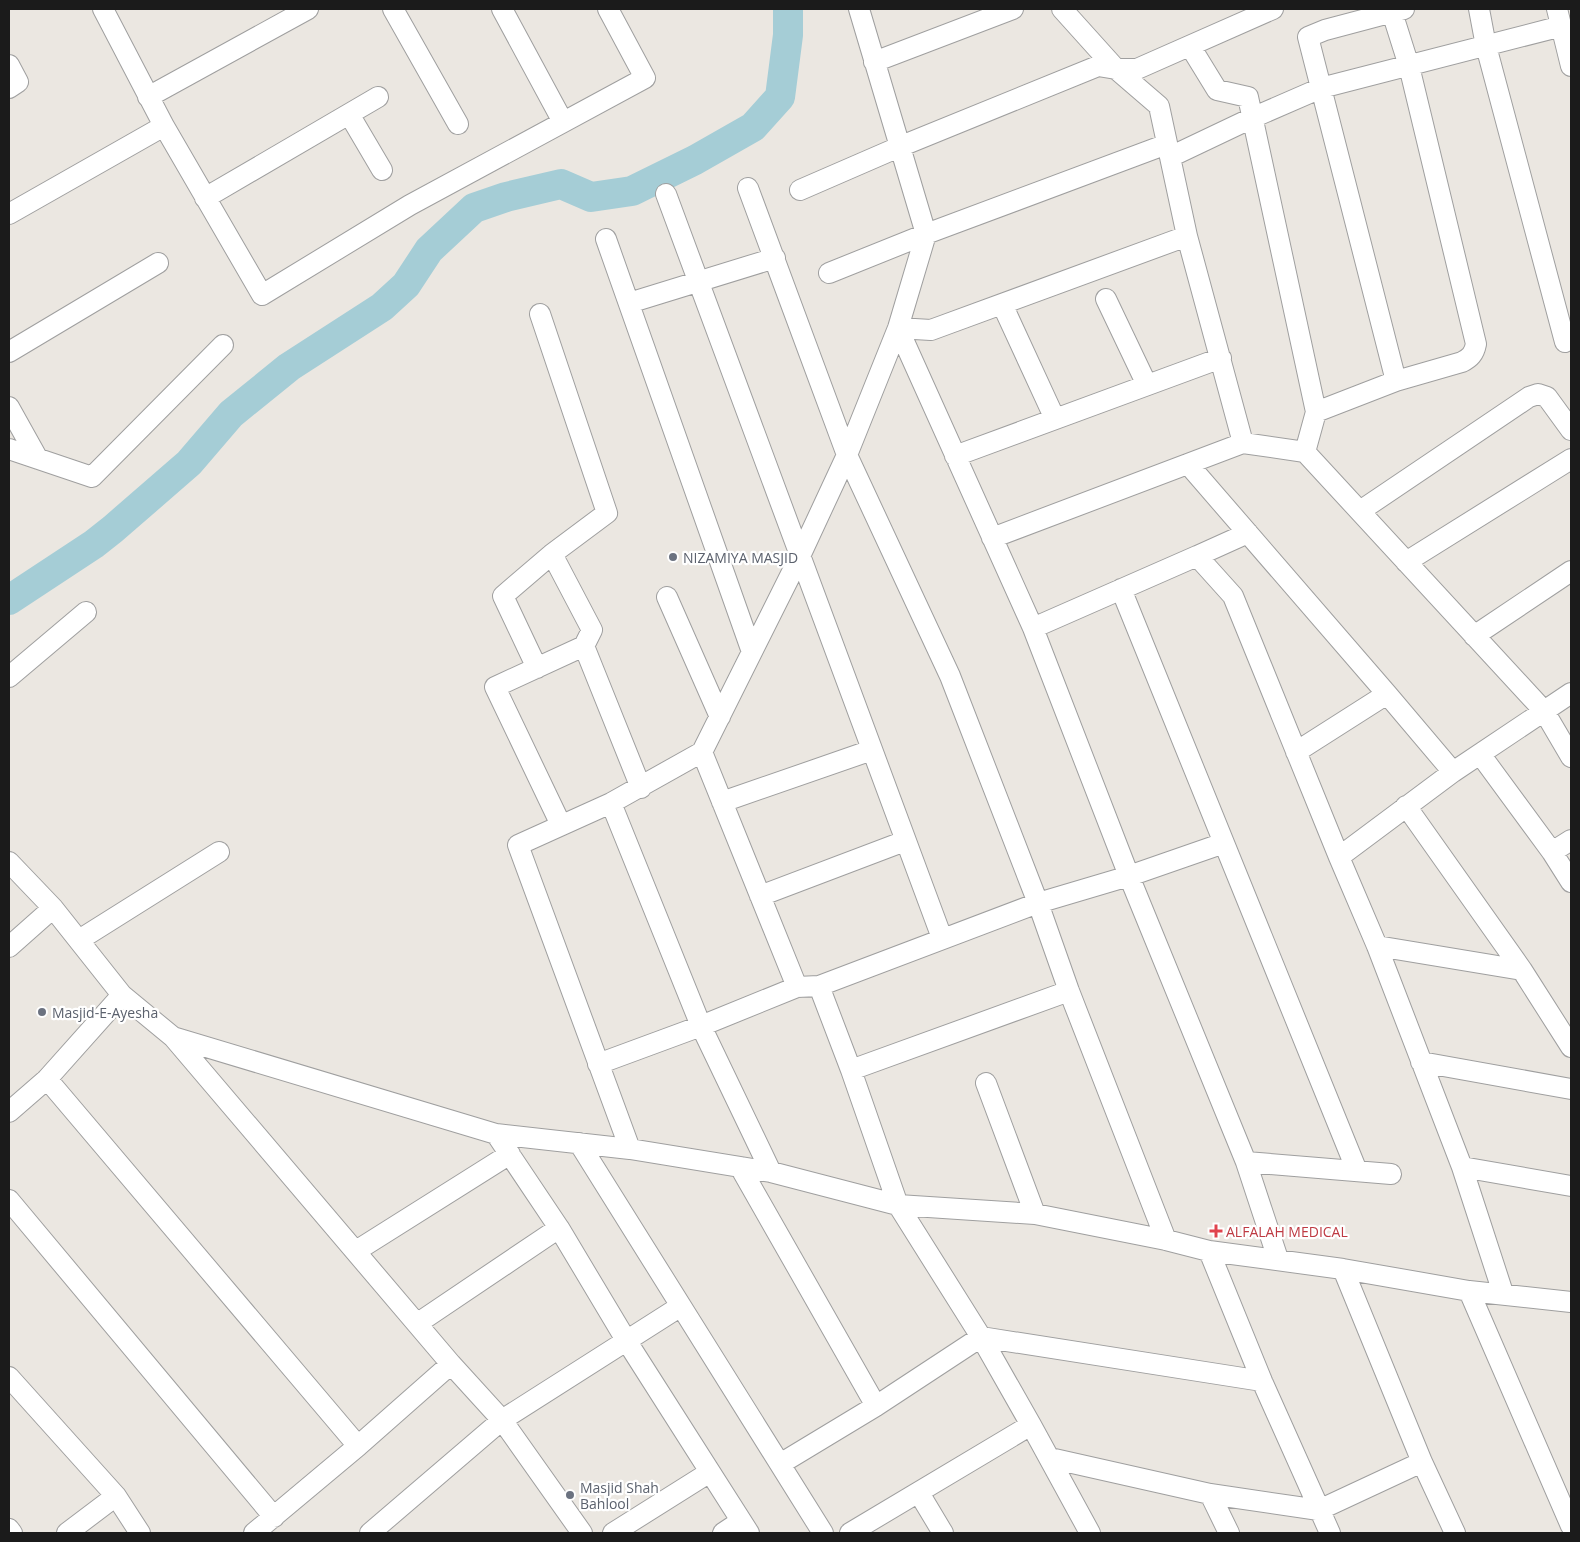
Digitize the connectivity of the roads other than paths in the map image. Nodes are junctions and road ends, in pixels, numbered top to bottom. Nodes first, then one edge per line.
1 (103, 9) edge
2 (308, 9) edge
3 (392, 9) edge
4 (502, 9) edge
5 (608, 9) edge
6 (859, 9) edge
7 (1013, 9) edge
8 (1062, 9) edge
9 (1274, 9) edge
10 (1479, 9) edge
11 (1396, 10) edge
12 (286, 14) edge
13 (1559, 18) edge
14 (1190, 46) junction
15 (1486, 46) junction
16 (874, 62) junction
17 (9, 66) edge
18 (1408, 66) junction
19 (1571, 66) edge
20 (1116, 69) junction
21 (9, 88) edge
22 (1321, 88) junction
23 (148, 97) junction
24 (378, 97) dead end
25 (348, 114) junction
26 (1252, 118) junction
27 (563, 122) junction
28 (458, 124) dead end
29 (164, 126) junction
30 (899, 147) junction
31 (1169, 150) junction
32 (382, 170) dead end
33 (748, 188) dead end
34 (800, 190) dead end
35 (666, 194) dead end
36 (205, 198) junction
37 (9, 214) edge
38 (926, 234) junction
39 (1187, 236) junction
40 (606, 239) dead end
41 (775, 258) junction
42 (158, 263) dead end
43 (829, 273) dead end
44 (699, 282) junction
45 (1106, 300) dead end
46 (629, 303) junction
47 (1002, 304) junction
48 (540, 314) dead end
49 (898, 328) junction
50 (1564, 342) dead end
51 (223, 345) dead end
52 (9, 352) edge
53 (1220, 358) junction
54 (1396, 381) junction
55 (1146, 385) junction
56 (9, 407) edge
57 (1316, 412) junction
58 (1055, 419) junction
59 (1571, 430) edge
60 (1243, 443) junction
61 (9, 449) edge
62 (1305, 452) junction
63 (847, 455) junction
64 (956, 456) junction
65 (38, 458) junction
66 (1571, 459) edge
67 (1188, 464) junction
68 (1360, 511) junction
69 (1248, 533) junction
70 (992, 538) junction
71 (552, 554) junction
72 (800, 556) junction
73 (1197, 556) junction
74 (1406, 562) junction
75 (1571, 572) edge
76 (1121, 590) junction
77 (667, 597) dead end
78 (86, 612) dead end
79 (1033, 628) junction
80 (1474, 636) junction
81 (584, 646) junction
82 (752, 652) junction
83 (538, 668) junction
84 (9, 677) edge
85 (1571, 693) edge
86 (1388, 694) junction
87 (1544, 711) junction
88 (720, 717) junction
89 (872, 750) junction
90 (702, 752) junction
91 (1296, 752) junction
92 (1480, 754) junction
93 (1571, 757) edge
94 (1453, 772) junction
95 (641, 788) junction
96 (722, 802) junction
97 (611, 803) junction
98 (1406, 806) junction
99 (561, 825) junction
100 (1571, 840) edge
101 (905, 841) junction
102 (1224, 843) junction
103 (219, 852) dead end
104 (1552, 852) junction
105 (1339, 857) junction
106 (9, 862) edge
107 (1129, 876) junction
108 (1571, 882) edge
109 (760, 896) junction
110 (1038, 903) junction
111 (53, 908) junction
112 (942, 938) junction
113 (79, 940) junction
114 (1377, 946) junction
115 (9, 947) edge
116 (1522, 970) junction
117 (819, 986) junction
118 (797, 987) junction
119 (1069, 991) junction
120 (122, 995) junction
121 (701, 1026) junction
122 (173, 1036) junction
123 (1571, 1047) edge
124 (1421, 1062) junction
125 (598, 1064) junction
126 (851, 1070) junction
127 (47, 1079) junction
128 (986, 1082) dead end
129 (1571, 1089) edge
130 (9, 1112) edge
131 (496, 1134) junction
132 (579, 1143) junction
133 (630, 1148) junction
134 (510, 1154) junction
135 (1246, 1162) junction
136 (740, 1167) junction
137 (1462, 1167) junction
138 (1357, 1171) junction
139 (772, 1172) junction
140 (1392, 1174) dead end
141 (1571, 1186) edge
142 (9, 1200) edge
143 (898, 1205) junction
144 (1035, 1214) junction
145 (559, 1228) junction
146 (1166, 1240) junction
147 (356, 1251) junction
148 (1209, 1251) junction
149 (1278, 1259) junction
150 (1343, 1268) junction
151 (1469, 1290) junction
152 (1503, 1293) junction
153 (1571, 1302) edge
154 (682, 1306) junction
155 (418, 1323) junction
156 (981, 1338) junction
157 (626, 1340) junction
158 (451, 1364) junction
159 (9, 1377) edge
160 (1262, 1381) junction
161 (876, 1406) junction
162 (502, 1420) junction
163 (1031, 1425) junction
164 (358, 1446) junction
165 (1050, 1458) junction
166 (1422, 1462) junction
167 (780, 1464) junction
168 (710, 1472) junction
169 (920, 1493) junction
170 (1210, 1494) junction
171 (116, 1496) junction
172 (1319, 1510) junction
173 (274, 1517) junction
174 (1571, 1526) edge
175 (745, 1527) edge
176 (9, 1529) edge
177 (12, 1533) edge
178 (67, 1533) edge
179 (140, 1533) edge
180 (254, 1533) edge
181 (370, 1533) edge
182 (582, 1533) edge
183 (613, 1533) edge
184 (722, 1533) edge
185 (822, 1533) edge
186 (850, 1533) edge
187 (944, 1533) edge
188 (1090, 1533) edge
189 (1229, 1533) edge
190 (1330, 1533) edge
191 (1455, 1533) edge

1 - 23 street
2 - 12 street
3 - 28 street
4 - 27 street
5 - 27 street
6 - 16 street
7 - 16 street
8 - 20 street
9 - 14 street
10 - 15 street
11 - 18 street
11 - 22 street
12 - 23 street
13 - 15 street
13 - 19 street
14 - 20 street
14 - 26 street
15 - 18 street
15 - 50 street
16 - 30 street
17 - 21 street
18 - 22 street
18 - 54 street
20 - 30 street
20 - 31 street
22 - 26 street
22 - 54 street
23 - 29 street
24 - 25 street
25 - 32 street
25 - 36 street
26 - 31 street
26 - 57 street
27 - 36 street
29 - 36 street
29 - 37 street
30 - 34 street
30 - 38 street
31 - 38 street
31 - 39 street
33 - 41 street
35 - 44 street
38 - 43 street
38 - 49 street
39 - 47 street
39 - 53 street
40 - 46 street
41 - 44 street
41 - 63 street
42 - 52 street
44 - 46 street
44 - 72 street
45 - 55 street
46 - 82 street
47 - 49 street
47 - 58 street
48 - 71 street
49 - 63 street
49 - 64 street
51 - 65 street
53 - 55 street
53 - 60 street
54 - 57 street
55 - 58 street
56 - 65 street
57 - 62 street
58 - 64 street
59 - 68 street
60 - 62 street
60 - 67 street
61 - 65 street
62 - 68 street
63 - 72 street
63 - 110 street
64 - 70 street
66 - 74 street
67 - 69 street
67 - 70 street
68 - 74 street
69 - 73 street
69 - 86 street
70 - 79 street
71 - 81 street
71 - 83 street
72 - 82 street
72 - 89 street
73 - 76 street
73 - 91 street
74 - 80 street
75 - 80 street
76 - 79 street
76 - 102 street
77 - 88 street
78 - 84 street
79 - 107 street
80 - 87 street
81 - 83 street
81 - 95 street
82 - 88 street
83 - 99 street
85 - 87 street
86 - 91 street
86 - 94 street
87 - 92 street
87 - 93 street
88 - 90 street
89 - 96 street
89 - 101 street
90 - 95 street
90 - 96 street
91 - 105 street
92 - 94 street
92 - 104 street
94 - 98 street
95 - 97 street
96 - 109 street
97 - 99 street
97 - 121 street
98 - 105 street
98 - 116 street
99 - 125 street
100 - 104 street
101 - 109 street
101 - 112 street
102 - 107 street
102 - 138 street
103 - 113 street
104 - 108 street
105 - 114 street
106 - 111 street
107 - 110 street
107 - 135 street
109 - 118 street
110 - 112 street
110 - 119 street
111 - 113 street
111 - 115 street
112 - 117 street
113 - 120 street
114 - 116 street
114 - 124 street
116 - 123 street
117 - 118 street
117 - 126 street
118 - 121 street
119 - 126 street
119 - 146 street
120 - 122 street
120 - 127 street
121 - 125 street
121 - 139 street
122 - 131 street
122 - 147 street
124 - 129 street
124 - 137 street
125 - 133 street
126 - 143 street
127 - 130 street
127 - 164 street
128 - 144 street
131 - 132 street
131 - 134 street
132 - 133 street
132 - 154 street
133 - 136 street
134 - 145 street
134 - 147 street
135 - 138 street
135 - 149 street
136 - 139 street
136 - 161 street
137 - 141 street
137 - 152 street
138 - 140 street
139 - 143 street
142 - 173 street
143 - 144 street
143 - 156 street
144 - 146 street
145 - 155 street
145 - 157 street
146 - 148 street
147 - 155 street
148 - 149 street
148 - 160 street
149 - 150 street
150 - 151 street
150 - 166 street
151 - 152 street
151 - 174 street
152 - 153 street
154 - 157 street
154 - 167 street
155 - 158 street
156 - 160 street
156 - 161 street
156 - 163 street
157 - 162 street
157 - 168 street
158 - 162 street
158 - 164 street
159 - 171 street
160 - 172 street
161 - 167 street
162 - 181 street
162 - 182 street
163 - 165 street
163 - 169 street
164 - 173 street
165 - 170 street
165 - 188 street
166 - 172 street
166 - 191 street
167 - 185 street
168 - 175 street
168 - 183 street
169 - 186 street
169 - 187 street
170 - 172 street
170 - 189 street
171 - 178 street
171 - 179 street
172 - 190 street
173 - 180 street
175 - 184 street
176 - 177 street

